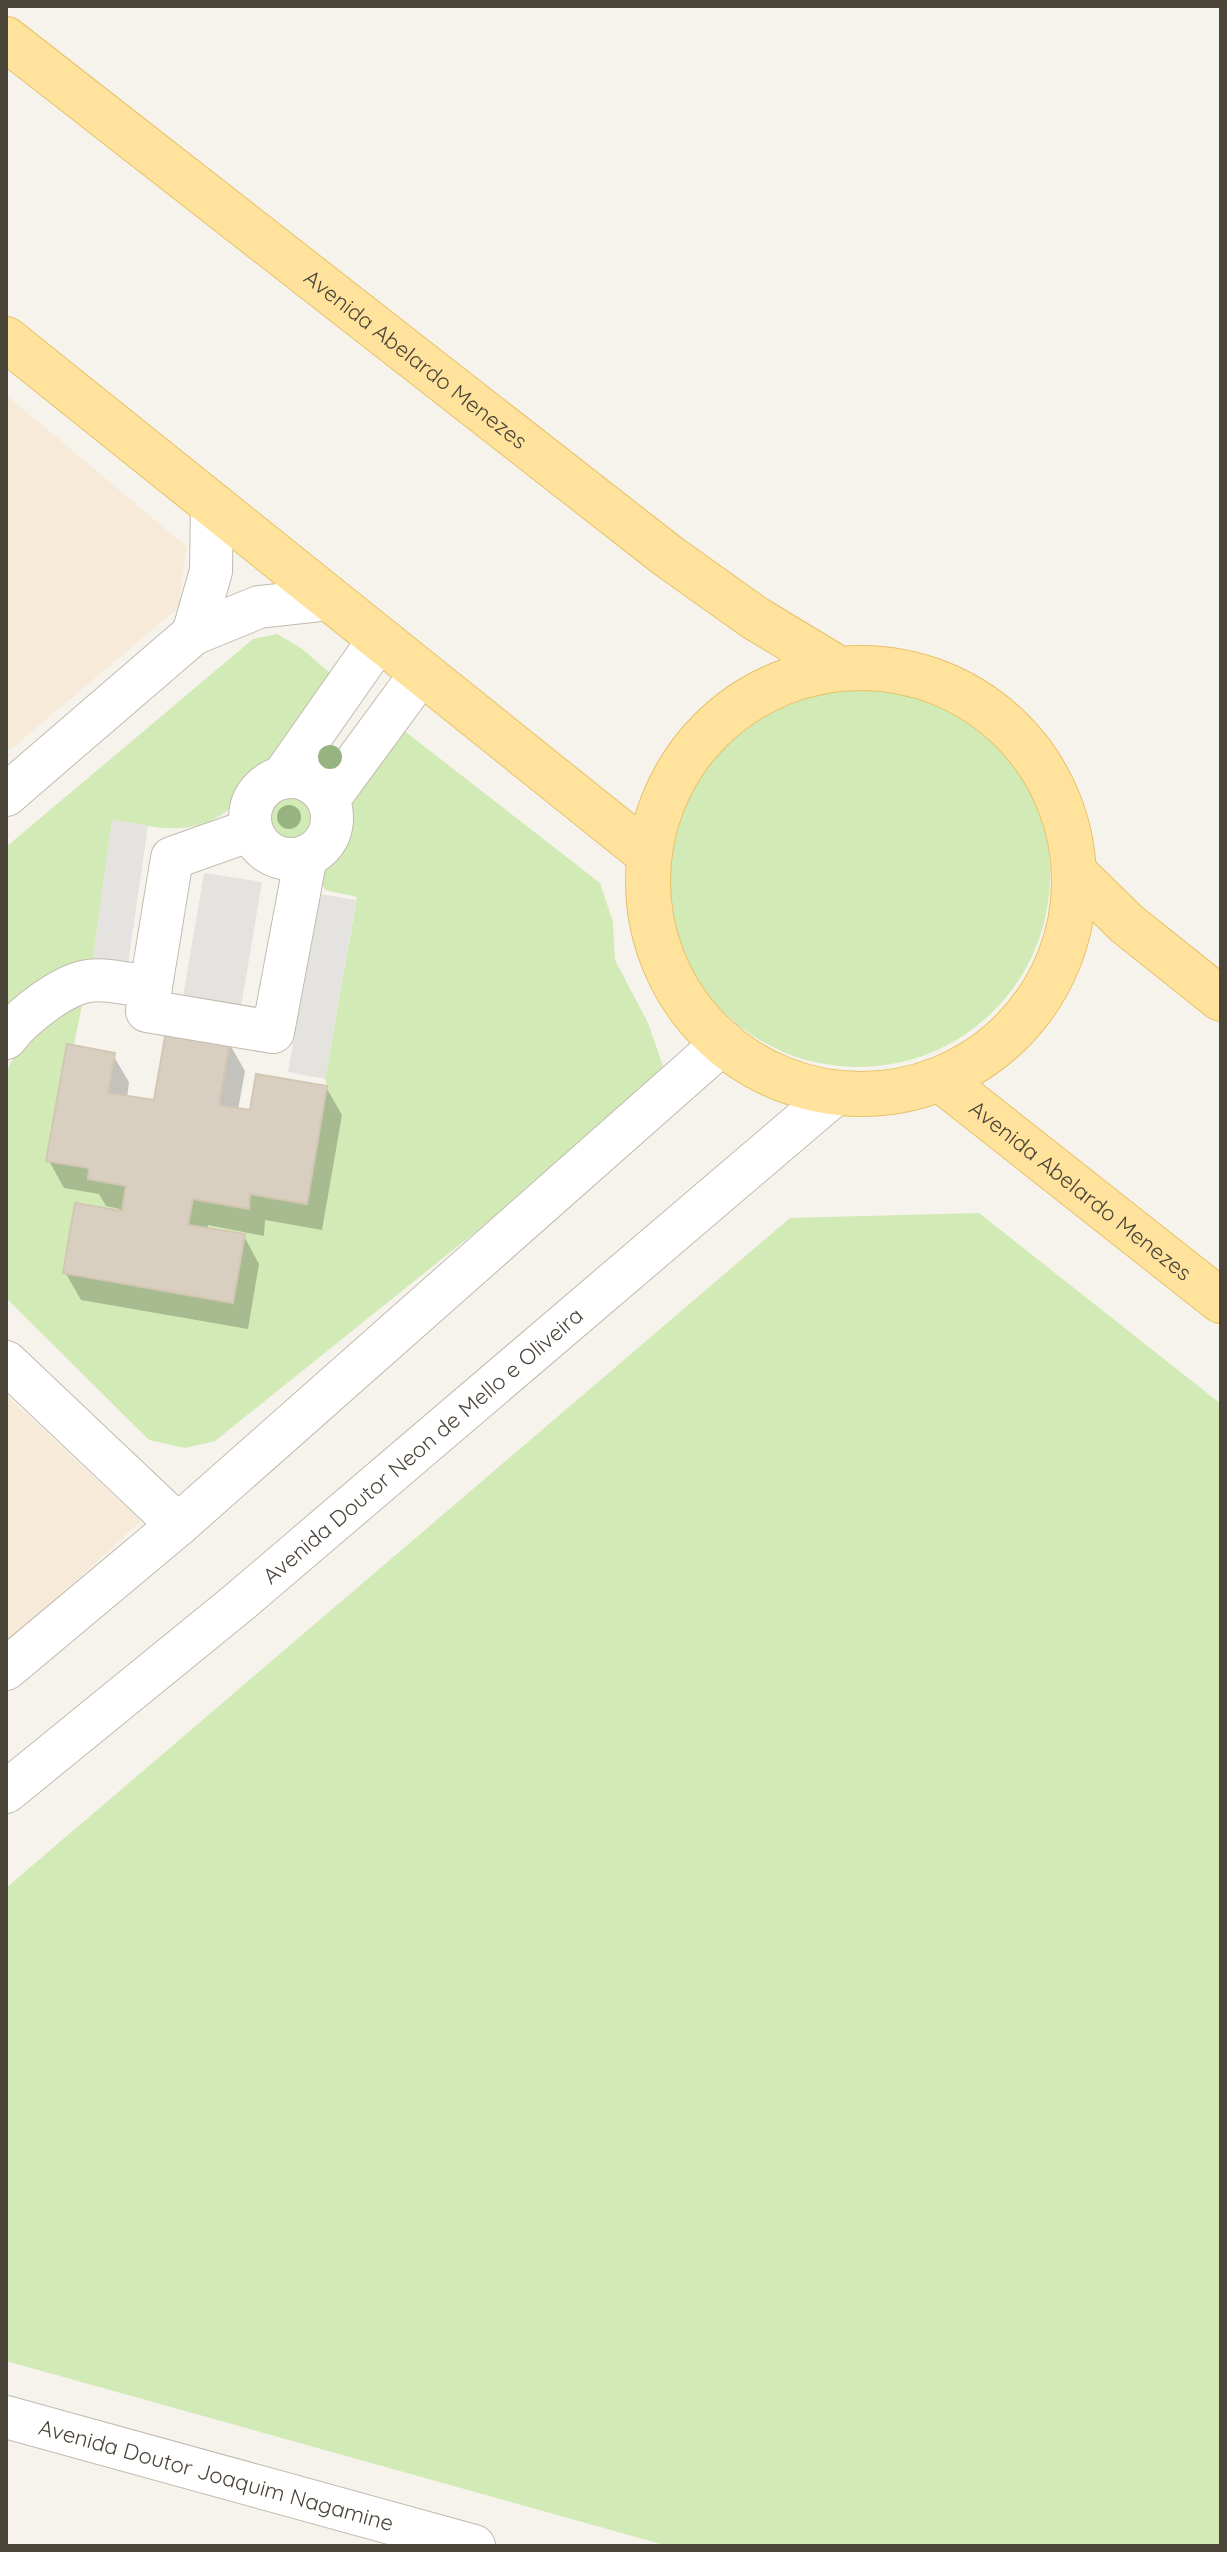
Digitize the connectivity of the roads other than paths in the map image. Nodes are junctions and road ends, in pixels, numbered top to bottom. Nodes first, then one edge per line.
1 (6, 39) edge
2 (6, 339) edge
3 (212, 505) junction
4 (331, 599) junction
5 (193, 634) junction
6 (380, 638) junction
7 (836, 667) junction
8 (422, 672) junction
9 (282, 778) junction
10 (6, 795) edge
11 (328, 800) junction
12 (251, 830) junction
13 (648, 854) junction
14 (306, 856) junction
15 (1078, 876) junction
16 (151, 987) junction
17 (1221, 999) edge
18 (6, 1038) edge
19 (724, 1042) junction
20 (941, 1080) junction
21 (836, 1093) junction
22 (1221, 1301) edge
23 (6, 1362) edge
24 (178, 1525) junction
25 (6, 1669) edge
26 (6, 1792) edge
27 (6, 2417) edge
28 (474, 2546) edge

1 - 7 main road, Avenida Abelardo Menezes
2 - 3 main road
3 - 4 main road
3 - 5 street
4 - 5 street
4 - 6 main road
5 - 10 street
6 - 8 main road
6 - 9 street
7 - 13 main road
7 - 15 main road
8 - 11 street
8 - 13 main road
9 - 11 street
9 - 12 street
11 - 14 street
12 - 14 street
12 - 16 street
13 - 19 main road
14 - 16 street
15 - 17 main road
15 - 20 main road
16 - 18 street
19 - 21 main road
19 - 24 street
20 - 21 main road
20 - 22 main road, Avenida Abelardo Menezes
21 - 26 street, Avenida Doutor Neon de Mello e Oliveira
23 - 24 street
24 - 25 street
27 - 28 street, Avenida Doutor Joaquim Nagamine

